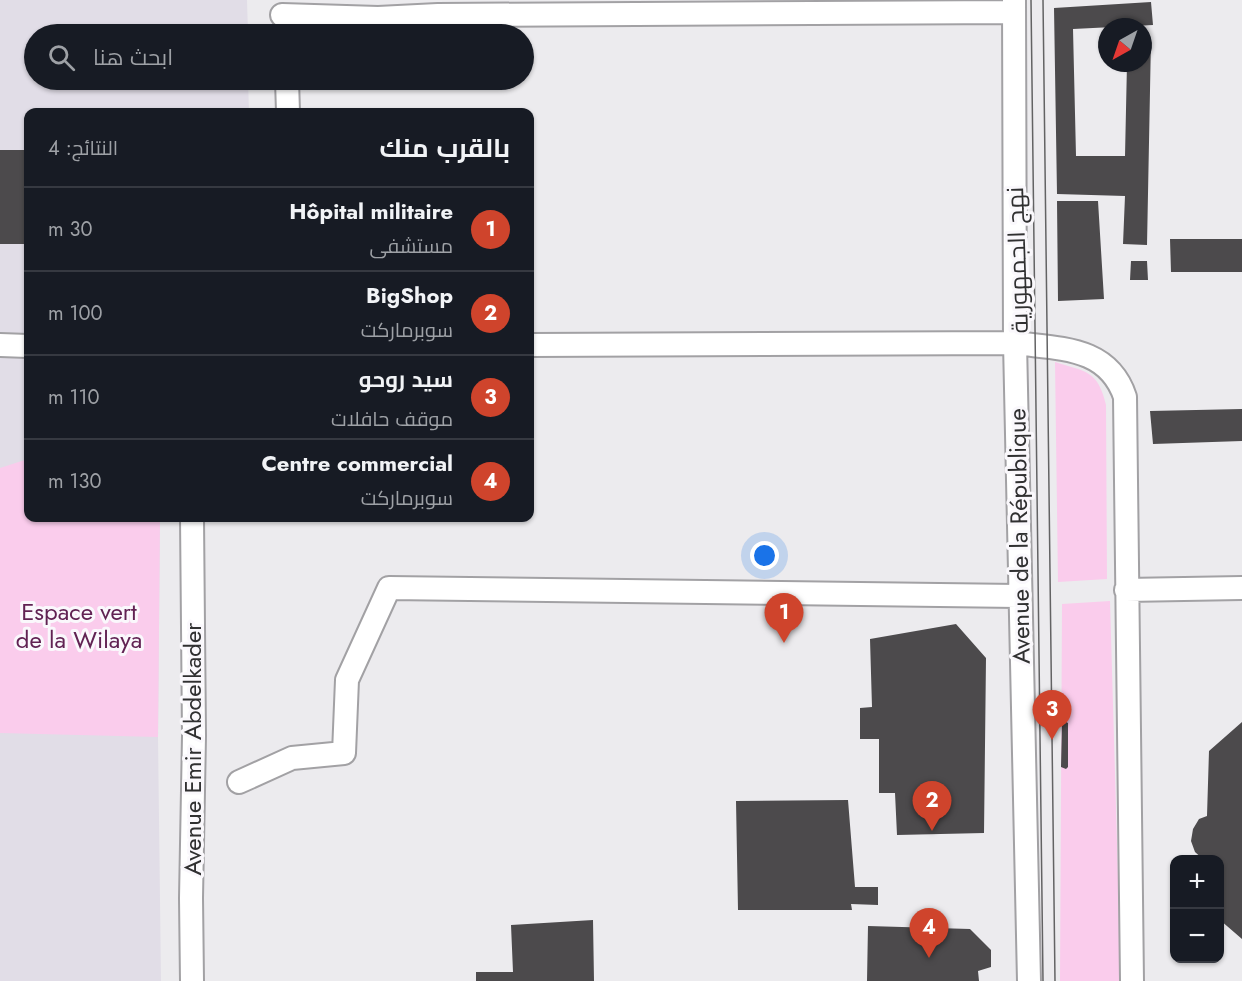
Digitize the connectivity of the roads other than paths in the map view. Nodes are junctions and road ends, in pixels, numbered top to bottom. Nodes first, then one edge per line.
1 (1014, 6) edge
2 (282, 16) edge
3 (287, 90) edge
4 (288, 108) edge
5 (1015, 343) junction
6 (0, 345) edge
7 (24, 345) edge
8 (534, 345) edge
9 (192, 522) edge
10 (1242, 588) edge
11 (1126, 590) junction
12 (1020, 596) junction
13 (239, 782) dead end
14 (192, 981) edge
15 (1029, 981) edge
16 (1132, 981) edge

1 - 2 street
1 - 5 street, نهج الجمهورية
3 - 4 street
5 - 8 street
5 - 11 street, نهج الجمهورية
5 - 12 street, Avenue de la République
6 - 7 street
9 - 14 street, Avenue Emir Abdelkader
10 - 11 street
11 - 16 street, نهج الجمهورية
12 - 13 street
12 - 15 street, Avenue de la République

